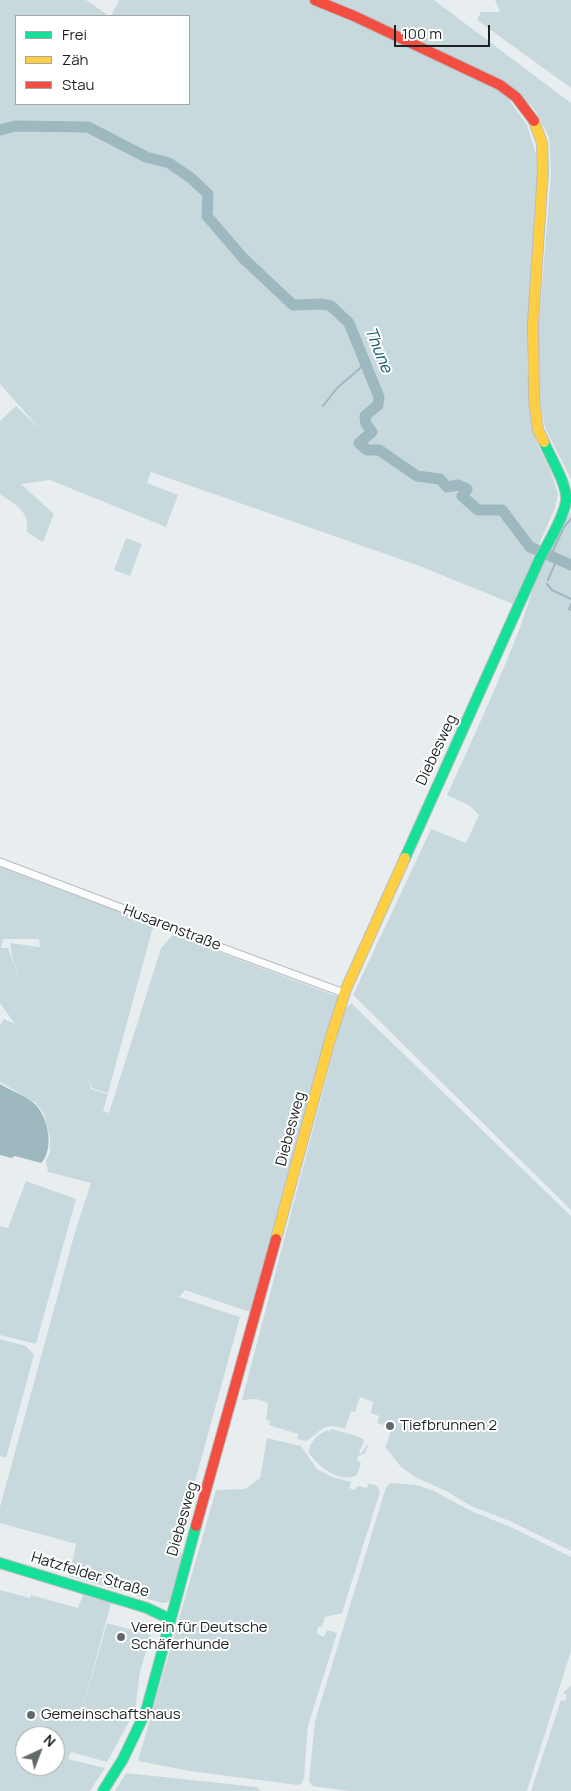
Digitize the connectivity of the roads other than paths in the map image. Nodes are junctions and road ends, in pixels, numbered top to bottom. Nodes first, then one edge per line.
1 (315, 0) edge
2 (569, 500) edge
3 (0, 862) edge
4 (344, 993) junction
5 (0, 1563) edge
6 (170, 1619) junction
7 (103, 1791) edge

1 - 2 street
2 - 4 street, Diebesweg
3 - 4 street, Husarenstraße
4 - 6 street, Diebesweg
5 - 6 street, Hatzfelder Straße
6 - 7 street, Diebesweg

